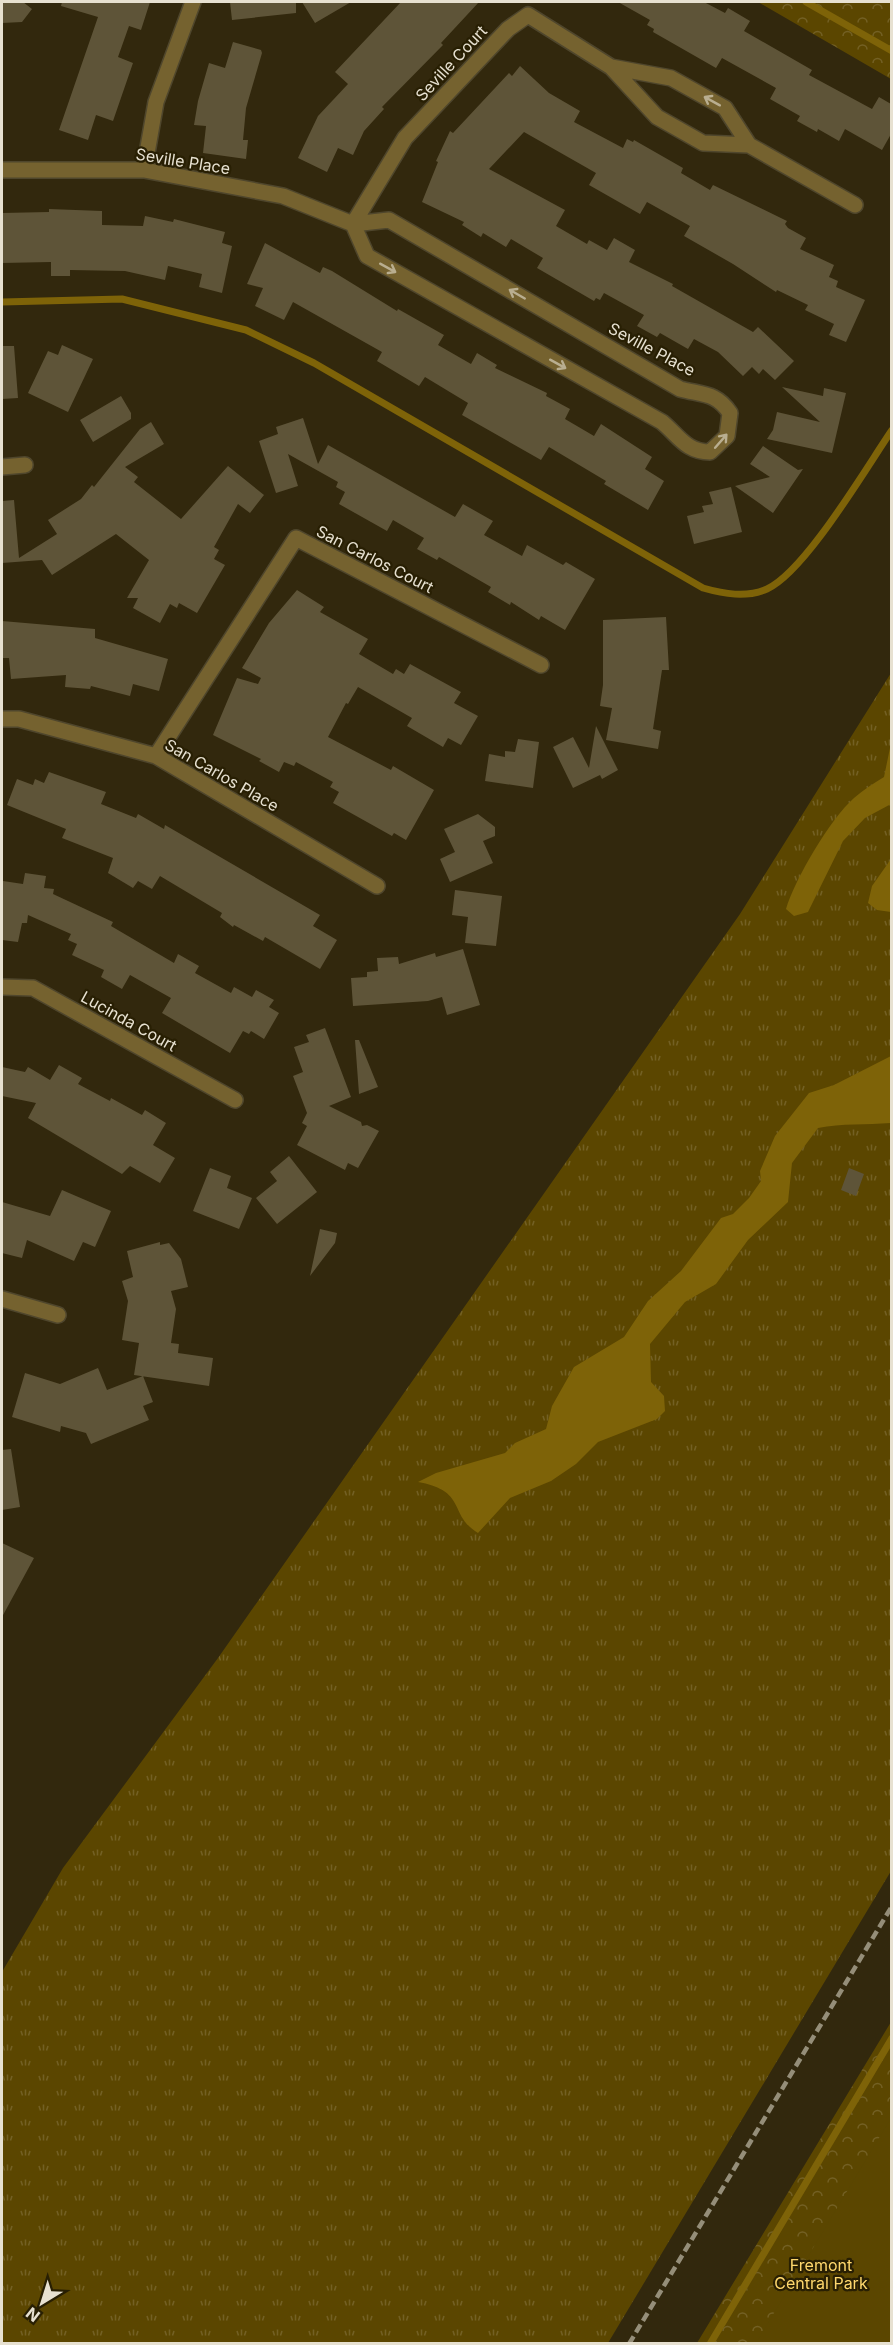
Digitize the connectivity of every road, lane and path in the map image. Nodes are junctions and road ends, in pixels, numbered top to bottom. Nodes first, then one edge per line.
1 (193, 2) edge
2 (611, 67) junction
3 (749, 145) junction
4 (2, 170) edge
5 (144, 170) junction
6 (855, 205) dead end
7 (353, 224) junction
8 (25, 465) dead end
9 (2, 467) edge
10 (541, 665) dead end
11 (2, 719) edge
12 (156, 756) junction
13 (377, 886) dead end
14 (2, 987) edge
15 (235, 1100) dead end
16 (2, 1299) edge
17 (58, 1315) dead end

1 - 5 street
2 - 3 street, Seville Court
3 -> 2 street, Seville Court
2 - 7 street, Seville Court
3 - 6 street, Seville Court
4 - 5 street, Seville Place
5 - 7 street, Seville Place
7 -> 7 street, Seville Place
8 - 9 street
10 - 12 street, San Carlos Court
11 - 12 street, San Carlos Place
12 - 13 street, San Carlos Place
14 - 15 street, Lucinda Court
16 - 17 street

